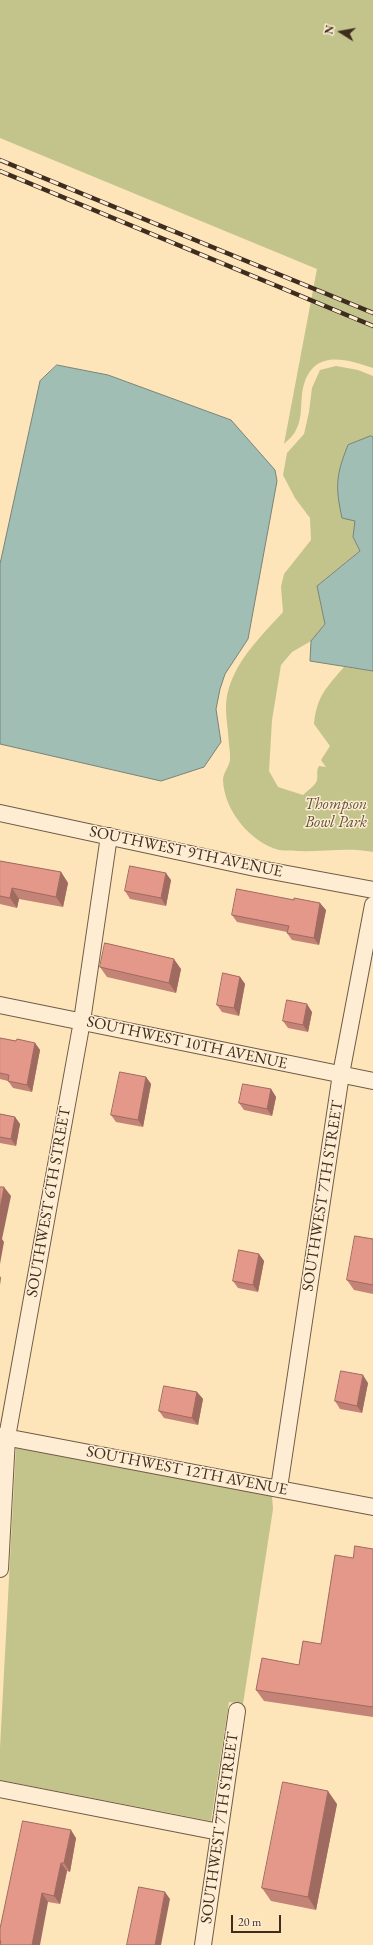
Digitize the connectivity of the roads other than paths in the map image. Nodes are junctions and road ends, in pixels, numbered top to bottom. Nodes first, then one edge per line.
1 (0, 813) edge
2 (109, 836) junction
3 (373, 890) edge
4 (373, 905) edge
5 (0, 1005) edge
6 (82, 1021) junction
7 (341, 1074) junction
8 (373, 1081) edge
9 (4, 1436) edge
10 (279, 1488) junction
11 (373, 1507) edge
12 (0, 1569) edge
13 (237, 1711) dead end
14 (0, 1788) edge
15 (219, 1832) junction
16 (203, 1945) edge

1 - 2 street, SOUTHWEST 9TH AVENUE
2 - 3 street, SOUTHWEST 9TH AVENUE
2 - 6 street, SOUTHWEST 6TH STREET
4 - 7 street, SOUTHWEST 7TH STREET
5 - 6 street, SOUTHWEST 10TH AVENUE
6 - 7 street, SOUTHWEST 10TH AVENUE
6 - 9 street, SOUTHWEST 6TH STREET
7 - 8 street, SOUTHWEST 10TH AVENUE
7 - 10 street, SOUTHWEST 7TH STREET
9 - 10 street, SOUTHWEST 12TH AVENUE
9 - 12 street, SOUTHWEST 6TH STREET
10 - 11 street, SOUTHWEST 12TH AVENUE
13 - 15 street, SOUTHWEST 7TH STREET
14 - 15 street
15 - 16 street, SOUTHWEST 7TH STREET

